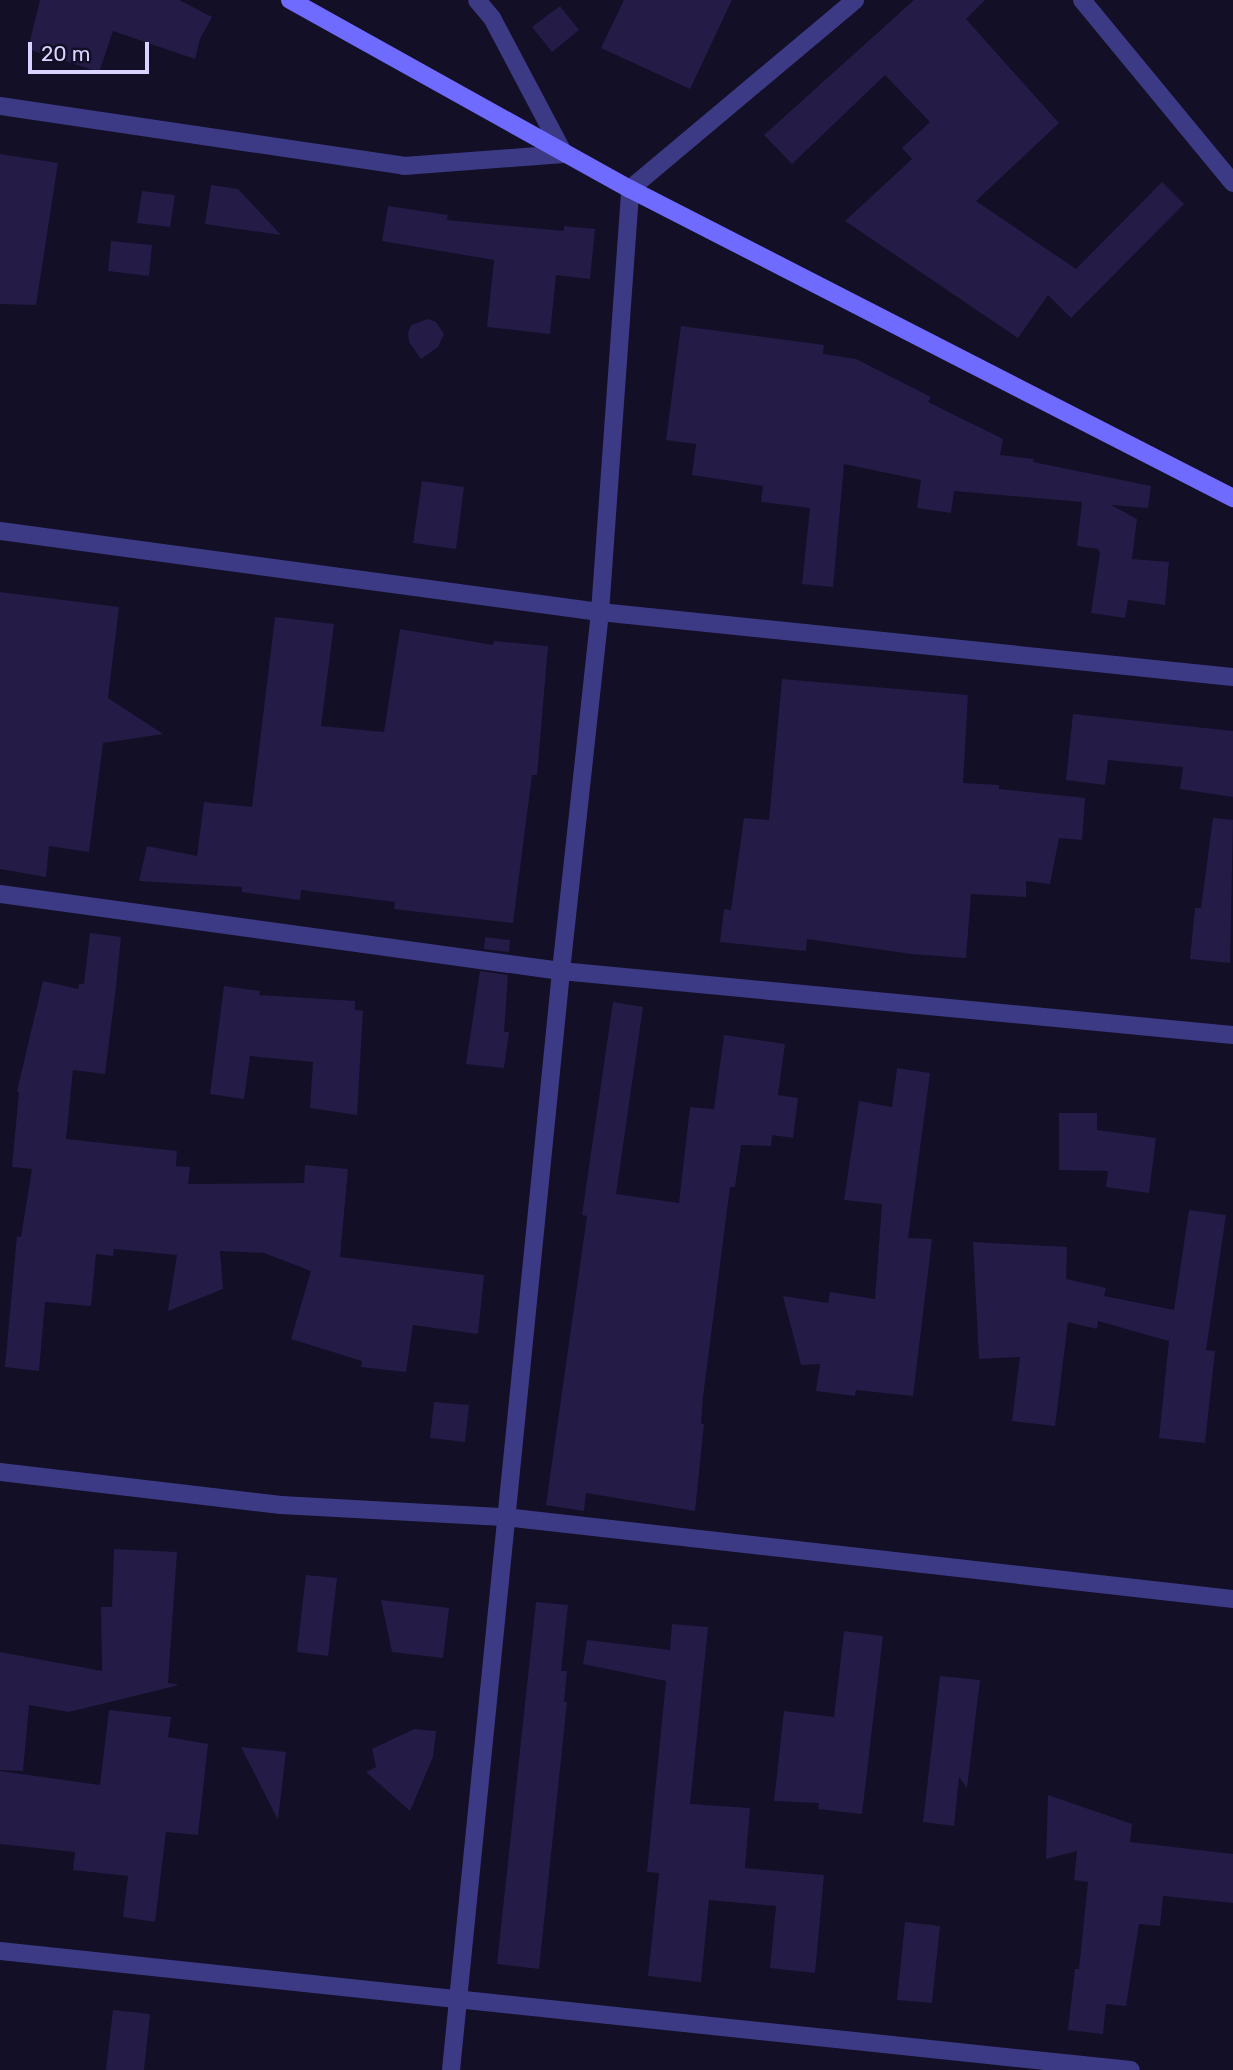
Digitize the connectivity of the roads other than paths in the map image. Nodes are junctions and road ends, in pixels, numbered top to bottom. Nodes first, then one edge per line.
1 (290, 0) edge
2 (477, 0) edge
3 (855, 0) edge
4 (1082, 0) edge
5 (0, 106) edge
6 (564, 154) junction
7 (1233, 183) edge
8 (630, 189) junction
9 (1233, 498) edge
10 (0, 531) edge
11 (600, 612) junction
12 (1233, 677) edge
13 (0, 894) edge
14 (561, 971) junction
15 (1233, 1035) edge
16 (0, 1472) edge
17 (505, 1517) junction
18 (1233, 1599) edge
19 (0, 1951) edge
20 (458, 1998) junction
21 (451, 2070) edge
22 (1132, 2070) edge

1 - 6 main road
2 - 6 street
3 - 8 street
4 - 7 street
5 - 6 street
6 - 8 main road
8 - 9 main road
8 - 11 street
10 - 11 street
11 - 12 street
11 - 14 street
13 - 14 street
14 - 15 street
14 - 17 street
16 - 17 street
17 - 18 street
17 - 20 street
19 - 20 street
20 - 21 street
20 - 22 street

